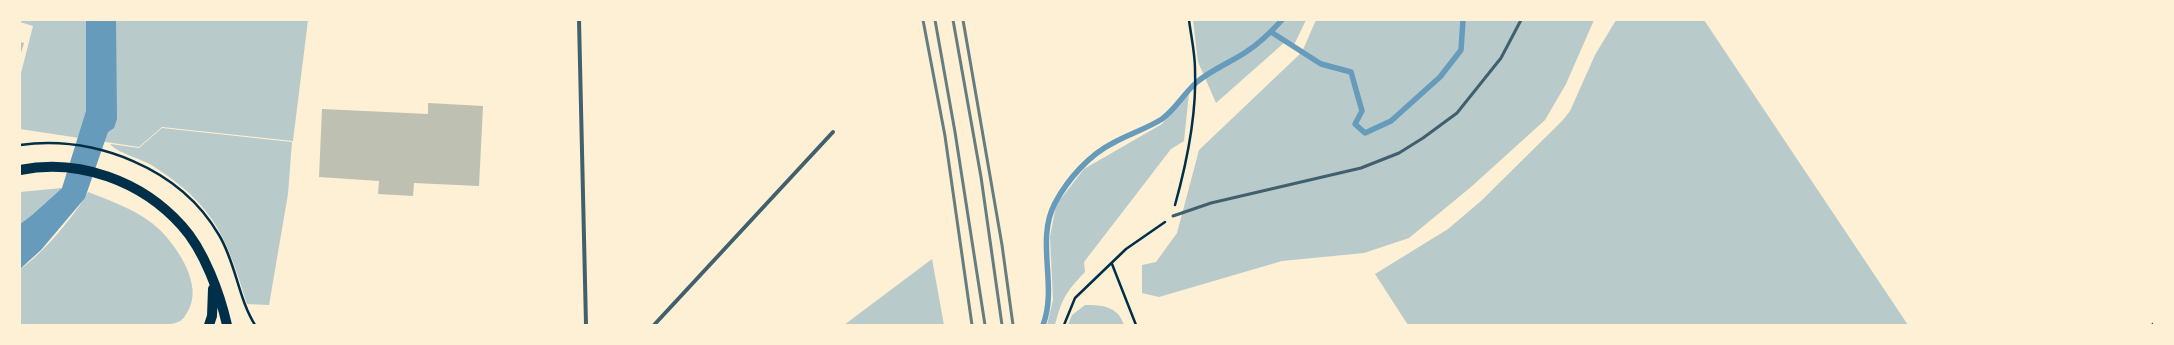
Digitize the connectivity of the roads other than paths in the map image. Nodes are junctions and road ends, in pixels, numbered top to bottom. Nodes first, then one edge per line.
1 (579, 20) edge
2 (1521, 20) edge
3 (832, 132) dead end
4 (20, 170) edge
5 (1173, 216) road end
6 (213, 285) junction
7 (209, 325) edge
8 (228, 325) edge
9 (586, 325) edge
10 (654, 325) edge

1 - 9 street
2 - 5 lane
3 - 10 street
4 - 6 main road
6 - 7 main road
6 - 8 main road

